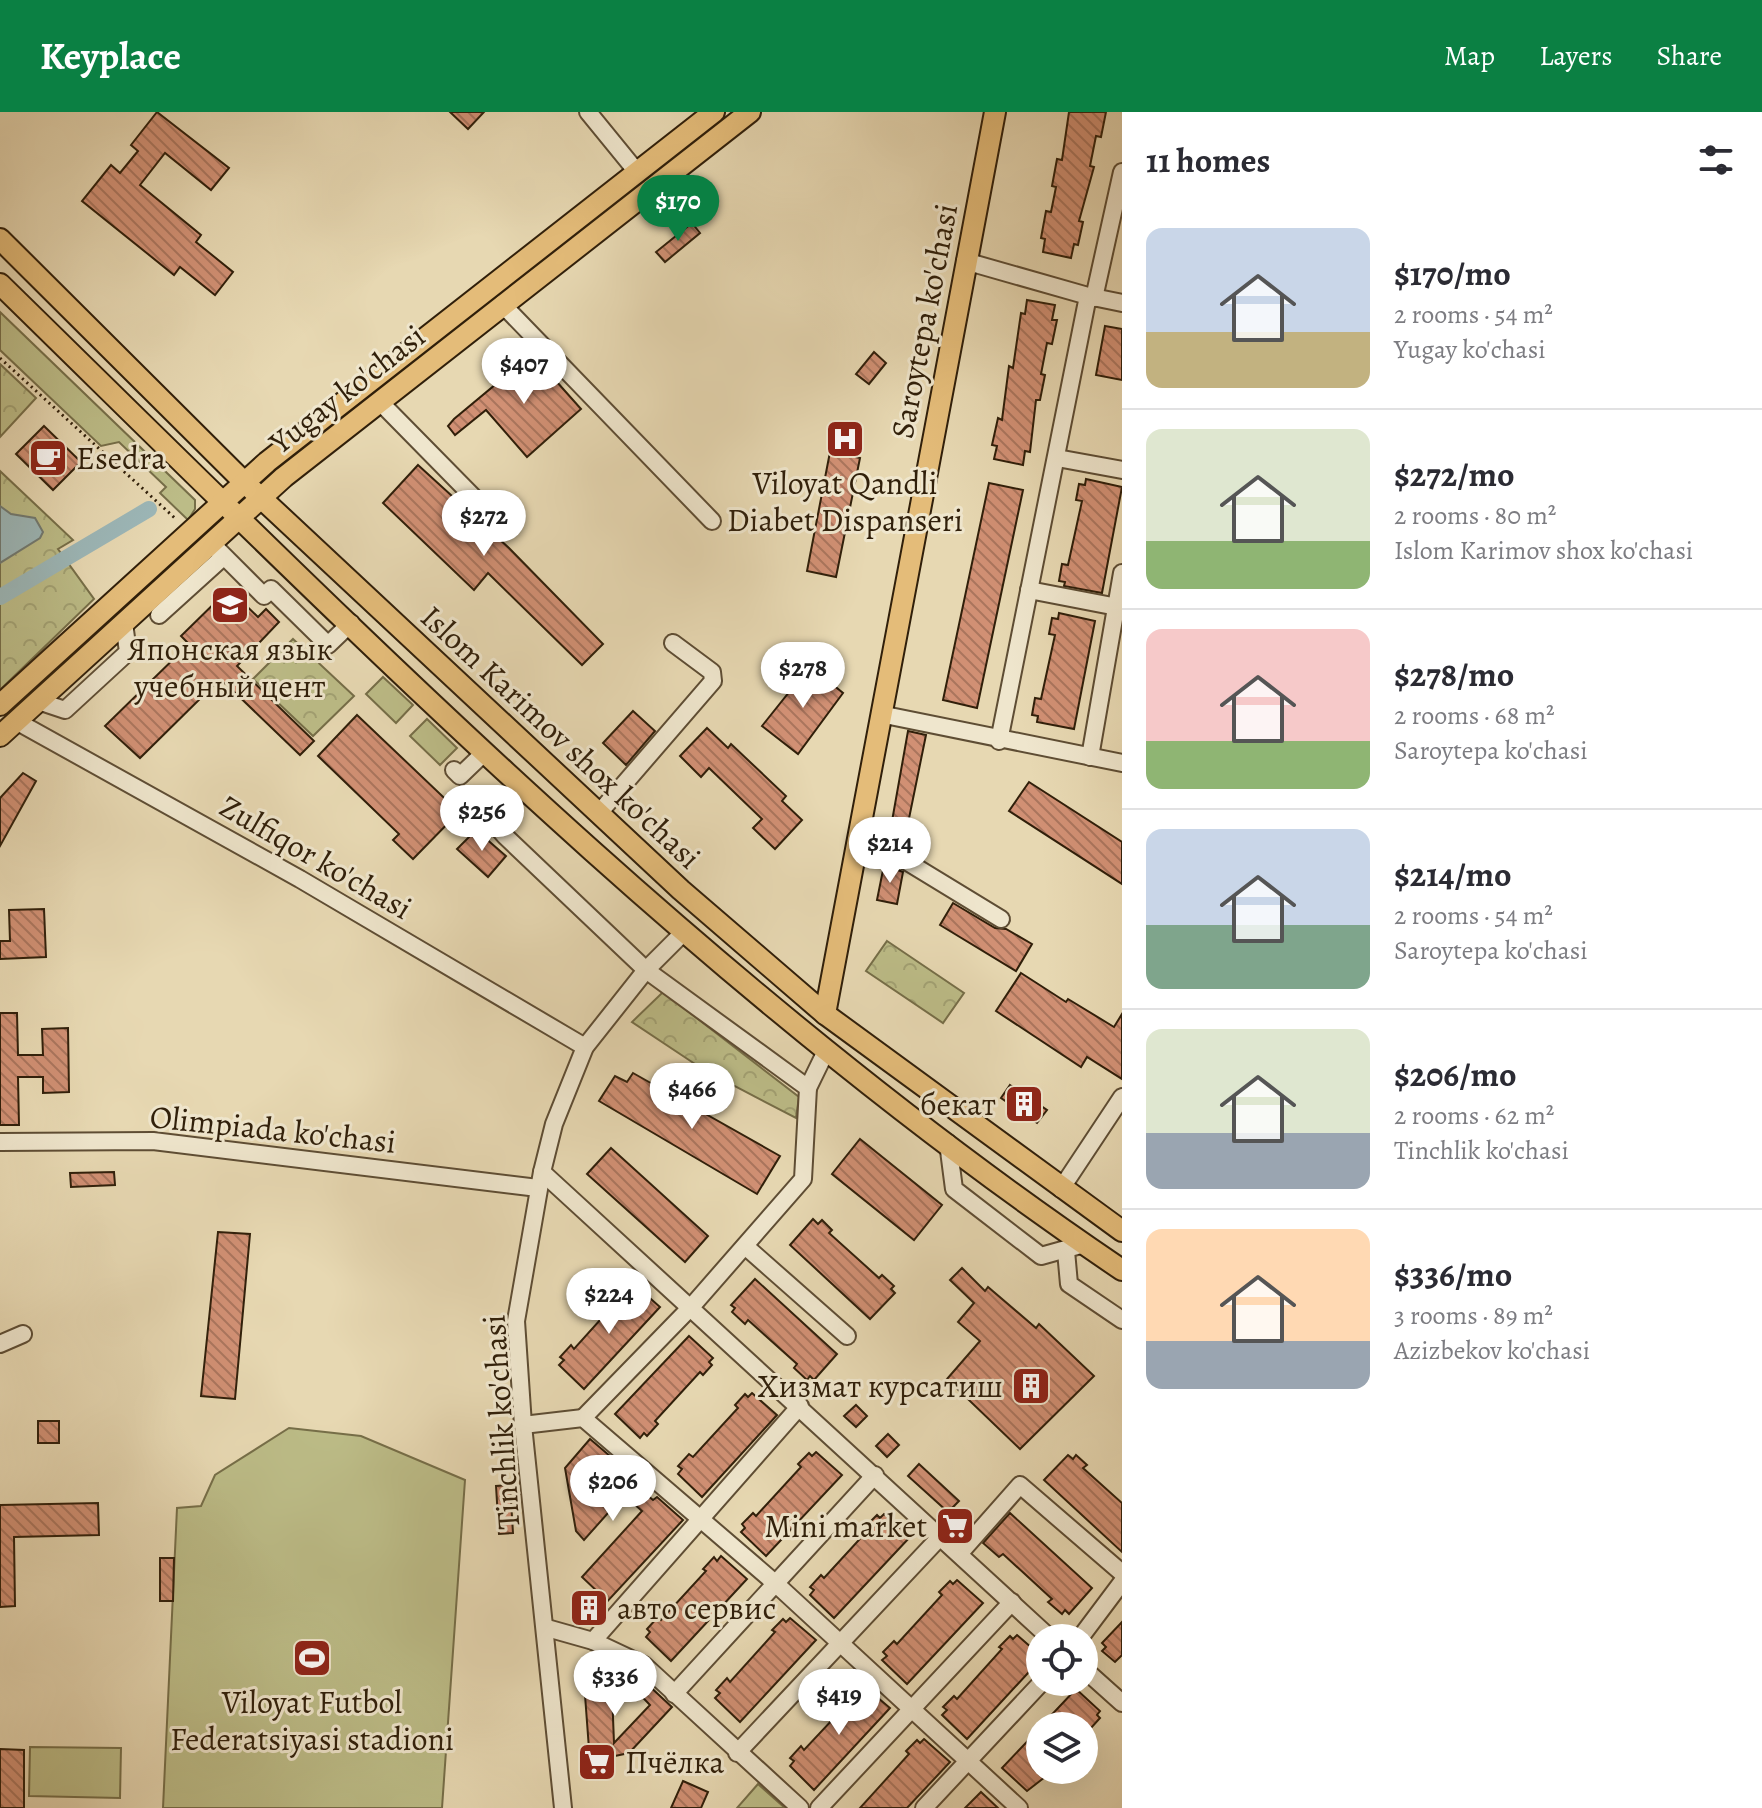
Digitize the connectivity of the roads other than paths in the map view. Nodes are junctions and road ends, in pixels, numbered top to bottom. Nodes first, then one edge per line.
1 (588, 112) edge
2 (714, 112) edge
3 (750, 112) edge
4 (995, 112) edge
5 (637, 172) junction
6 (1122, 172) edge
7 (0, 239) edge
8 (965, 261) junction
9 (0, 284) edge
10 (1091, 297) junction
11 (1122, 303) edge
12 (502, 304) junction
13 (380, 402) junction
14 (1057, 458) junction
15 (1122, 470) edge
16 (244, 482) junction
17 (261, 497) junction
18 (221, 501) junction
19 (238, 517) junction
20 (712, 521) dead end
21 (500, 524) dead end
22 (216, 551) junction
23 (1122, 573) edge
24 (1029, 590) junction
25 (1119, 607) edge
26 (159, 615) dead end
27 (351, 623) junction
28 (673, 643) dead end
29 (0, 705) edge
30 (880, 714) junction
31 (16, 721) junction
32 (0, 736) edge
33 (999, 741) junction
34 (485, 752) junction
35 (1090, 757) junction
36 (1122, 763) edge
37 (454, 770) dead end
38 (520, 784) junction
39 (599, 813) junction
40 (860, 833) junction
41 (1001, 919) dead end
42 (683, 933) junction
43 (646, 970) junction
44 (825, 1014) junction
45 (585, 1047) junction
46 (826, 1051) junction
47 (808, 1088) junction
48 (1122, 1097) edge
49 (0, 1142) edge
50 (948, 1143) junction
51 (540, 1180) junction
52 (1061, 1189) junction
53 (1122, 1231) edge
54 (745, 1246) junction
55 (1075, 1247) junction
56 (1122, 1270) edge
57 (692, 1306) junction
58 (1122, 1320) edge
59 (23, 1334) dead end
60 (847, 1336) dead end
61 (0, 1344) edge
62 (800, 1406) junction
63 (583, 1418) junction
64 (523, 1425) junction
65 (875, 1475) junction
66 (698, 1521) junction
67 (941, 1536) junction
68 (960, 1553) junction
69 (1122, 1573) edge
70 (1122, 1582) edge
71 (775, 1583) junction
72 (1012, 1602) junction
73 (1035, 1624) edge
74 (1090, 1624) edge
75 (547, 1628) junction
76 (593, 1641) junction
77 (840, 1643) junction
78 (1098, 1682) edge
79 (674, 1694) junction
80 (1029, 1696) edge
81 (1122, 1703) edge
82 (912, 1708) junction
83 (737, 1753) junction
84 (969, 1761) junction
85 (563, 1808) edge
86 (800, 1808) edge
87 (819, 1808) edge
88 (924, 1808) edge
89 (1019, 1808) edge

1 - 5 street
2 - 5 main road, Yugay ko'chasi
3 - 12 main road, Yugay ko'chasi
4 - 8 main road, Saroytepa ko'chasi
5 - 16 main road, Yugay ko'chasi
6 - 10 street
7 - 16 main road, Islom Karimov shox ko'chasi
8 - 10 street
8 - 30 main road, Saroytepa ko'chasi
9 - 18 main road, Islom Karimov shox ko'chasi
10 - 11 street
10 - 14 street
12 - 13 main road, Yugay ko'chasi
12 - 20 street
13 - 17 main road, Yugay ko'chasi
13 - 21 street
14 - 15 street
14 - 24 street
16 - 17 main road, Islom Karimov shox ko'chasi
16 - 18 main road, Yugay ko'chasi
17 - 19 main road, Yugay ko'chasi
17 - 39 main road, Islom Karimov shox ko'chasi
18 - 19 main road, Islom Karimov shox ko'chasi
18 - 29 main road, Yugay ko'chasi
19 - 22 main road, Yugay ko'chasi
19 - 27 main road, Islom Karimov shox ko'chasi
22 - 26 street
22 - 27 street
22 - 31 main road, Yugay ko'chasi
23 - 25 street
24 - 25 street
24 - 33 street
25 - 35 street
27 - 34 main road, Islom Karimov shox ko'chasi
28 - 39 street
30 - 33 street
30 - 40 main road, Saroytepa ko'chasi
31 - 32 main road, Yugay ko'chasi
31 - 45 street, Zulfiqor ko'chasi
33 - 35 street
34 - 37 street
34 - 38 main road, Islom Karimov shox ko'chasi
35 - 36 street
38 - 42 main road, Islom Karimov shox ko'chasi
38 - 43 street
39 - 44 main road, Islom Karimov shox ko'chasi
40 - 41 street
40 - 44 main road, Saroytepa ko'chasi
42 - 43 street, Tinchlik ko'chasi
42 - 46 main road, Islom Karimov shox ko'chasi
43 - 45 street, Tinchlik ko'chasi
43 - 47 street
44 - 52 main road, Islom Karimov shox ko'chasi
45 - 51 street, Tinchlik ko'chasi
46 - 47 street
46 - 50 main road, Islom Karimov shox ko'chasi
47 - 54 street
48 - 52 street
49 - 51 street, Olimpiada ko'chasi
50 - 55 main road, Islom Karimov shox ko'chasi
50 - 55 street
51 - 57 street
51 - 64 street, Tinchlik ko'chasi
52 - 53 main road, Islom Karimov shox ko'chasi
54 - 57 street
54 - 60 street
55 - 56 main road, Islom Karimov shox ko'chasi
55 - 58 street
57 - 62 street
57 - 63 street
59 - 61 street
62 - 65 street
62 - 66 street
63 - 64 street
63 - 66 street
64 - 75 street, Tinchlik ko'chasi
65 - 67 street
65 - 71 street
66 - 71 street
66 - 76 street
67 - 68 street
67 - 77 street
68 - 69 street
68 - 72 street
70 - 74 street
71 - 77 street
71 - 79 street
72 - 73 street
72 - 82 street
75 - 76 street
75 - 85 street, Tinchlik ko'chasi
76 - 79 street
77 - 82 street
77 - 83 street
78 - 81 street
79 - 83 street
80 - 84 street
82 - 84 street
82 - 87 street
83 - 86 street
84 - 88 street
84 - 89 street

